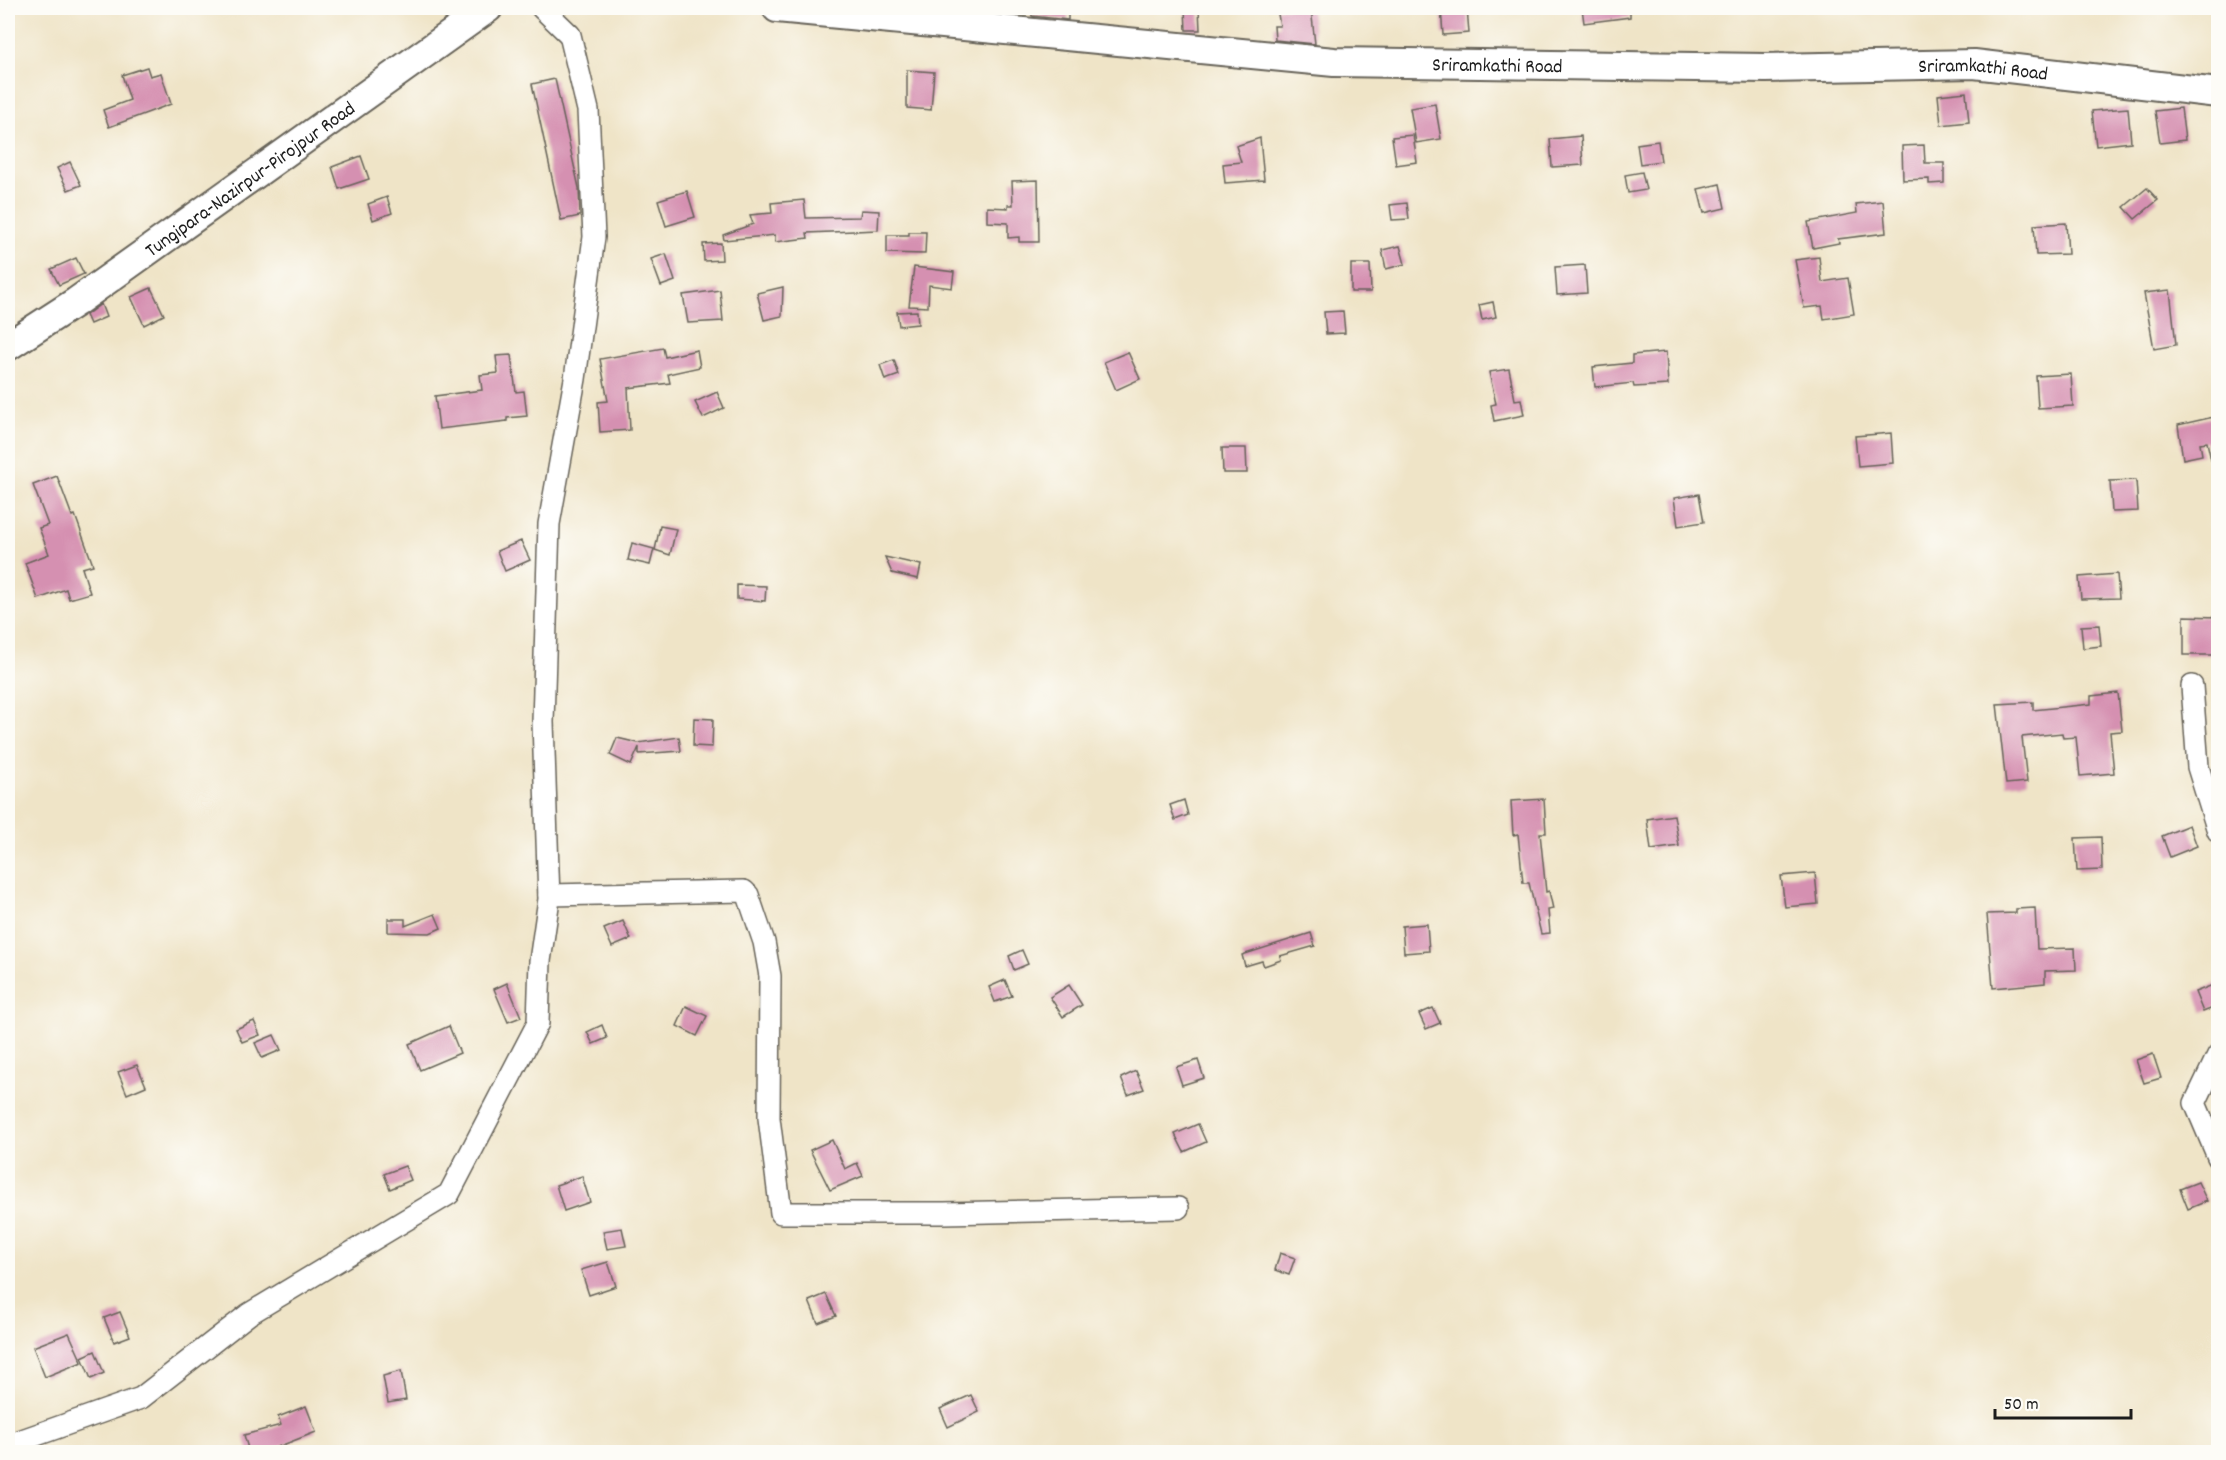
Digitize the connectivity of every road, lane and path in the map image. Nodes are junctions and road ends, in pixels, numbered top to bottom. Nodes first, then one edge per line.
1 (488, 8) edge
2 (542, 8) edge
3 (777, 8) edge
4 (2218, 93) edge
5 (8, 346) edge
6 (2192, 686) dead end
7 (2218, 831) edge
8 (549, 896) junction
9 (2218, 1055) edge
10 (2218, 1157) edge
11 (1178, 1208) dead end
12 (8, 1445) edge

1 - 5 street, Tungipara-Nazirpur-Pirojpur Road
2 - 8 street
3 - 4 street, Sriramkathi Road
6 - 7 street
8 - 11 street
8 - 12 street
9 - 10 street

